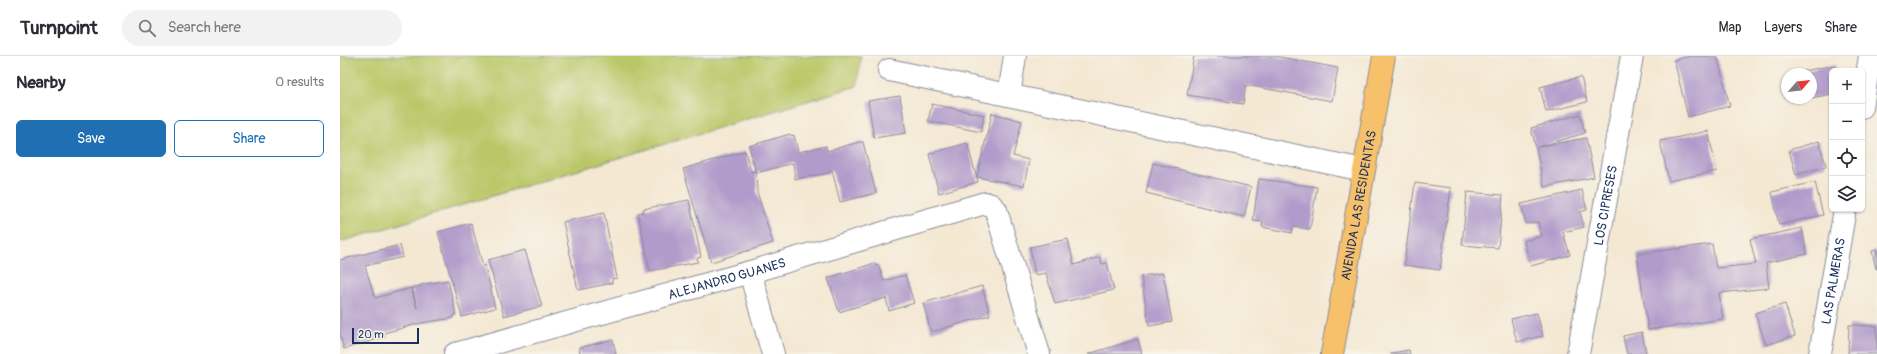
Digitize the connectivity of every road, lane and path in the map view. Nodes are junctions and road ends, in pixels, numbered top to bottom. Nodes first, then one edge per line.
1 (1015, 56) edge
2 (1384, 56) edge
3 (1632, 56) edge
4 (1870, 56) edge
5 (890, 70) dead end
6 (1010, 95) junction
7 (1862, 104) edge
8 (1363, 170) junction
9 (1844, 212) edge
10 (750, 272) junction
11 (512, 346) edge
12 (455, 354) edge
13 (773, 354) edge
14 (1040, 354) edge
15 (1332, 354) edge
16 (1578, 354) edge
17 (1820, 354) edge

1 - 6 street
2 - 8 main road, AVENIDA LAS RESIDENTAS
3 - 16 street, LOS CIPRESES
4 - 7 street
5 - 6 street
6 - 8 street
8 - 15 main road, AVENIDA LAS RESIDENTAS
9 - 17 street, LAS PALMERAS
10 - 11 street, ALEJANDRO GUANES
10 - 13 street
10 - 14 street, ALEJANDRO GUANES
11 - 12 street, ALEJANDRO GUANES

